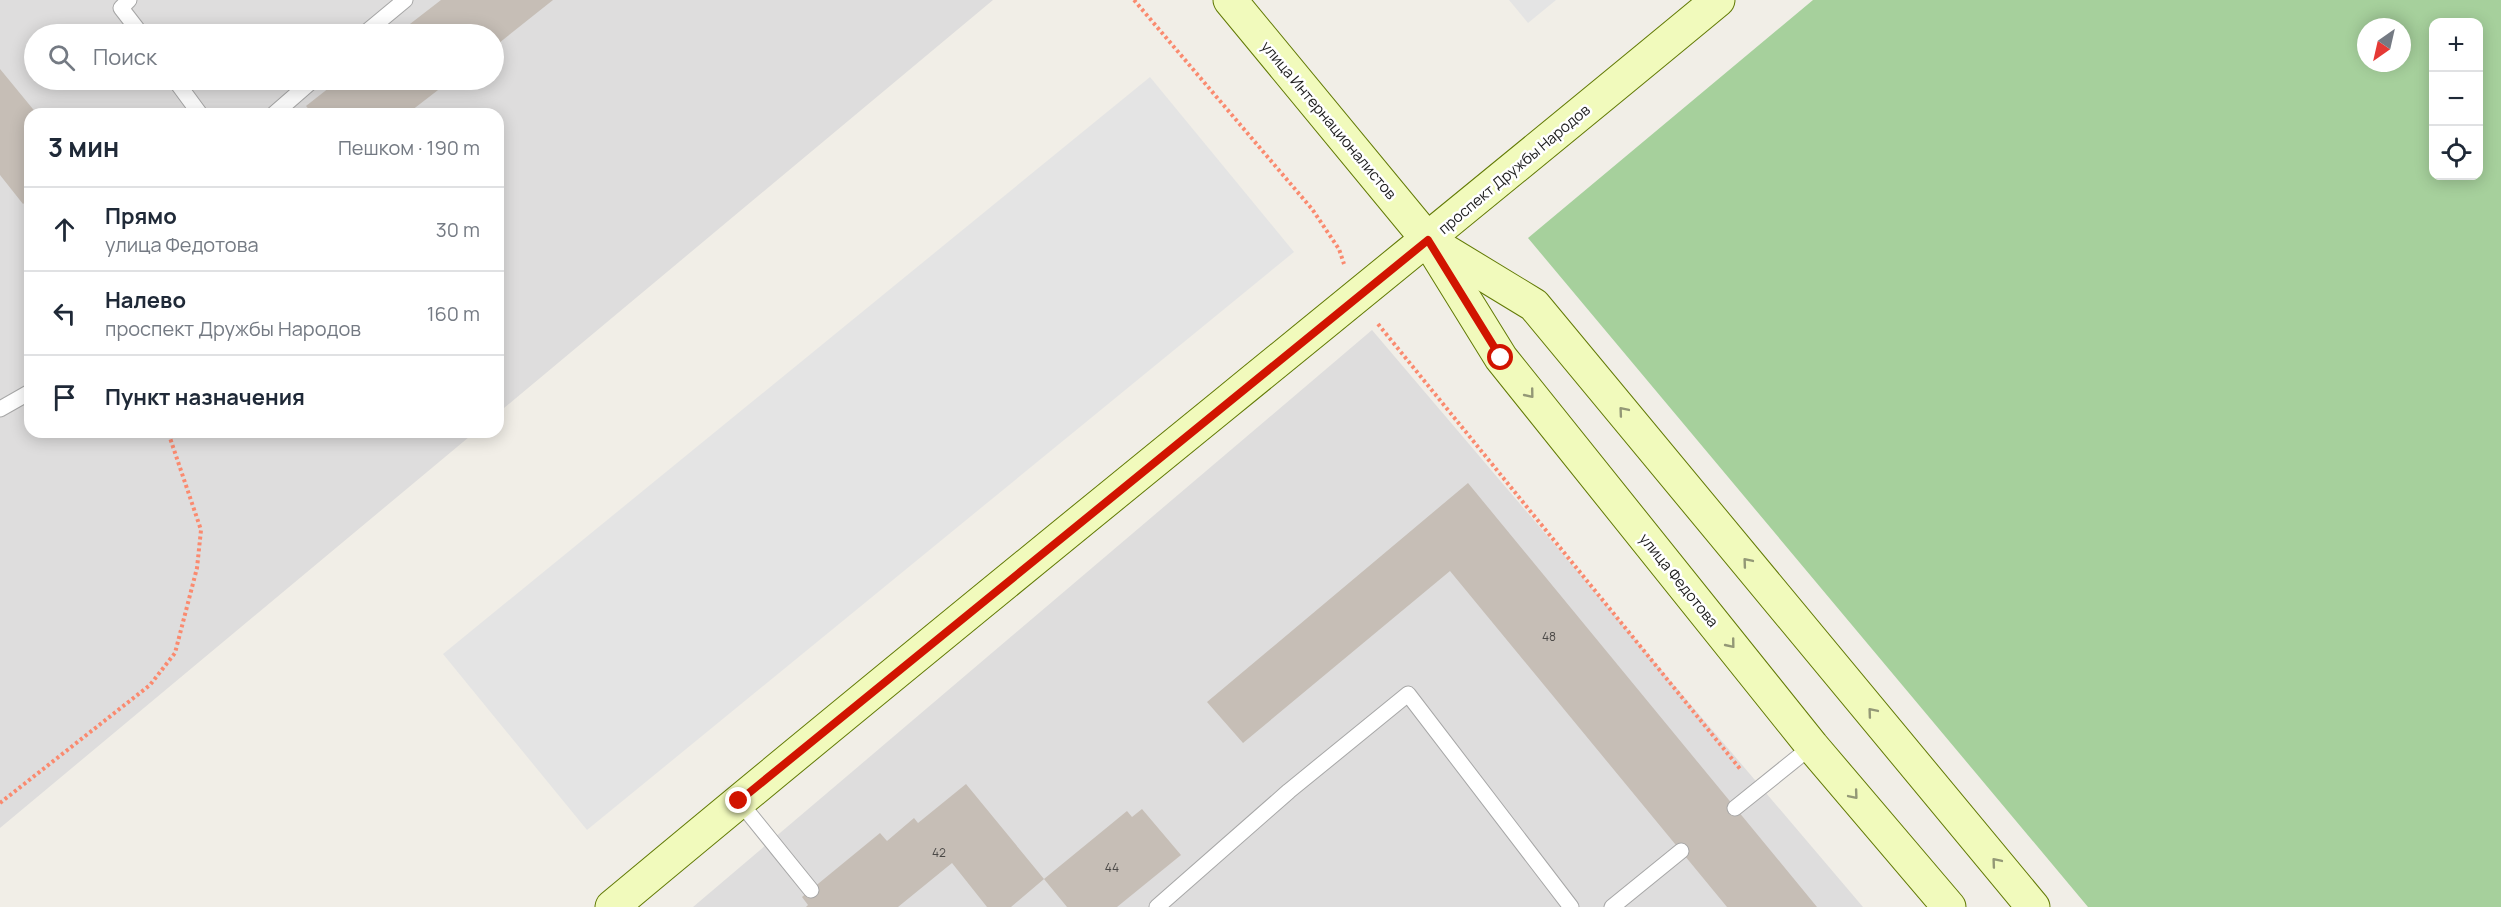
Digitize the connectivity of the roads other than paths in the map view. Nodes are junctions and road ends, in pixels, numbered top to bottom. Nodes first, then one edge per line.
1 (129, 0) edge
2 (405, 0) edge
3 (1230, 0) edge
4 (1718, 0) edge
5 (133, 24) edge
6 (376, 24) edge
7 (182, 90) edge
8 (302, 90) edge
9 (195, 108) edge
10 (281, 108) edge
11 (1428, 240) junction
12 (24, 396) edge
13 (0, 409) edge
14 (1812, 746) junction
15 (739, 801) junction
16 (1735, 808) dead end
17 (1681, 851) dead end
18 (811, 890) dead end
19 (612, 907) edge
20 (1157, 907) edge
21 (1571, 907) edge
22 (1612, 907) edge
23 (1949, 907) edge
24 (2033, 907) edge

1 - 5 lane
2 - 6 lane
3 - 11 street, улица Интернационалистов
4 - 11 street, проспект Дружбы Народов
7 - 9 lane
8 - 10 lane
11 -> 14 street, улица Федотова
11 - 15 street, проспект Дружбы Народов
24 -> 11 street
12 - 13 lane
14 - 16 lane
14 -> 23 street, улица Федотова
15 - 18 lane
15 - 19 street, проспект Дружбы Народов
17 - 22 lane
20 - 21 lane

